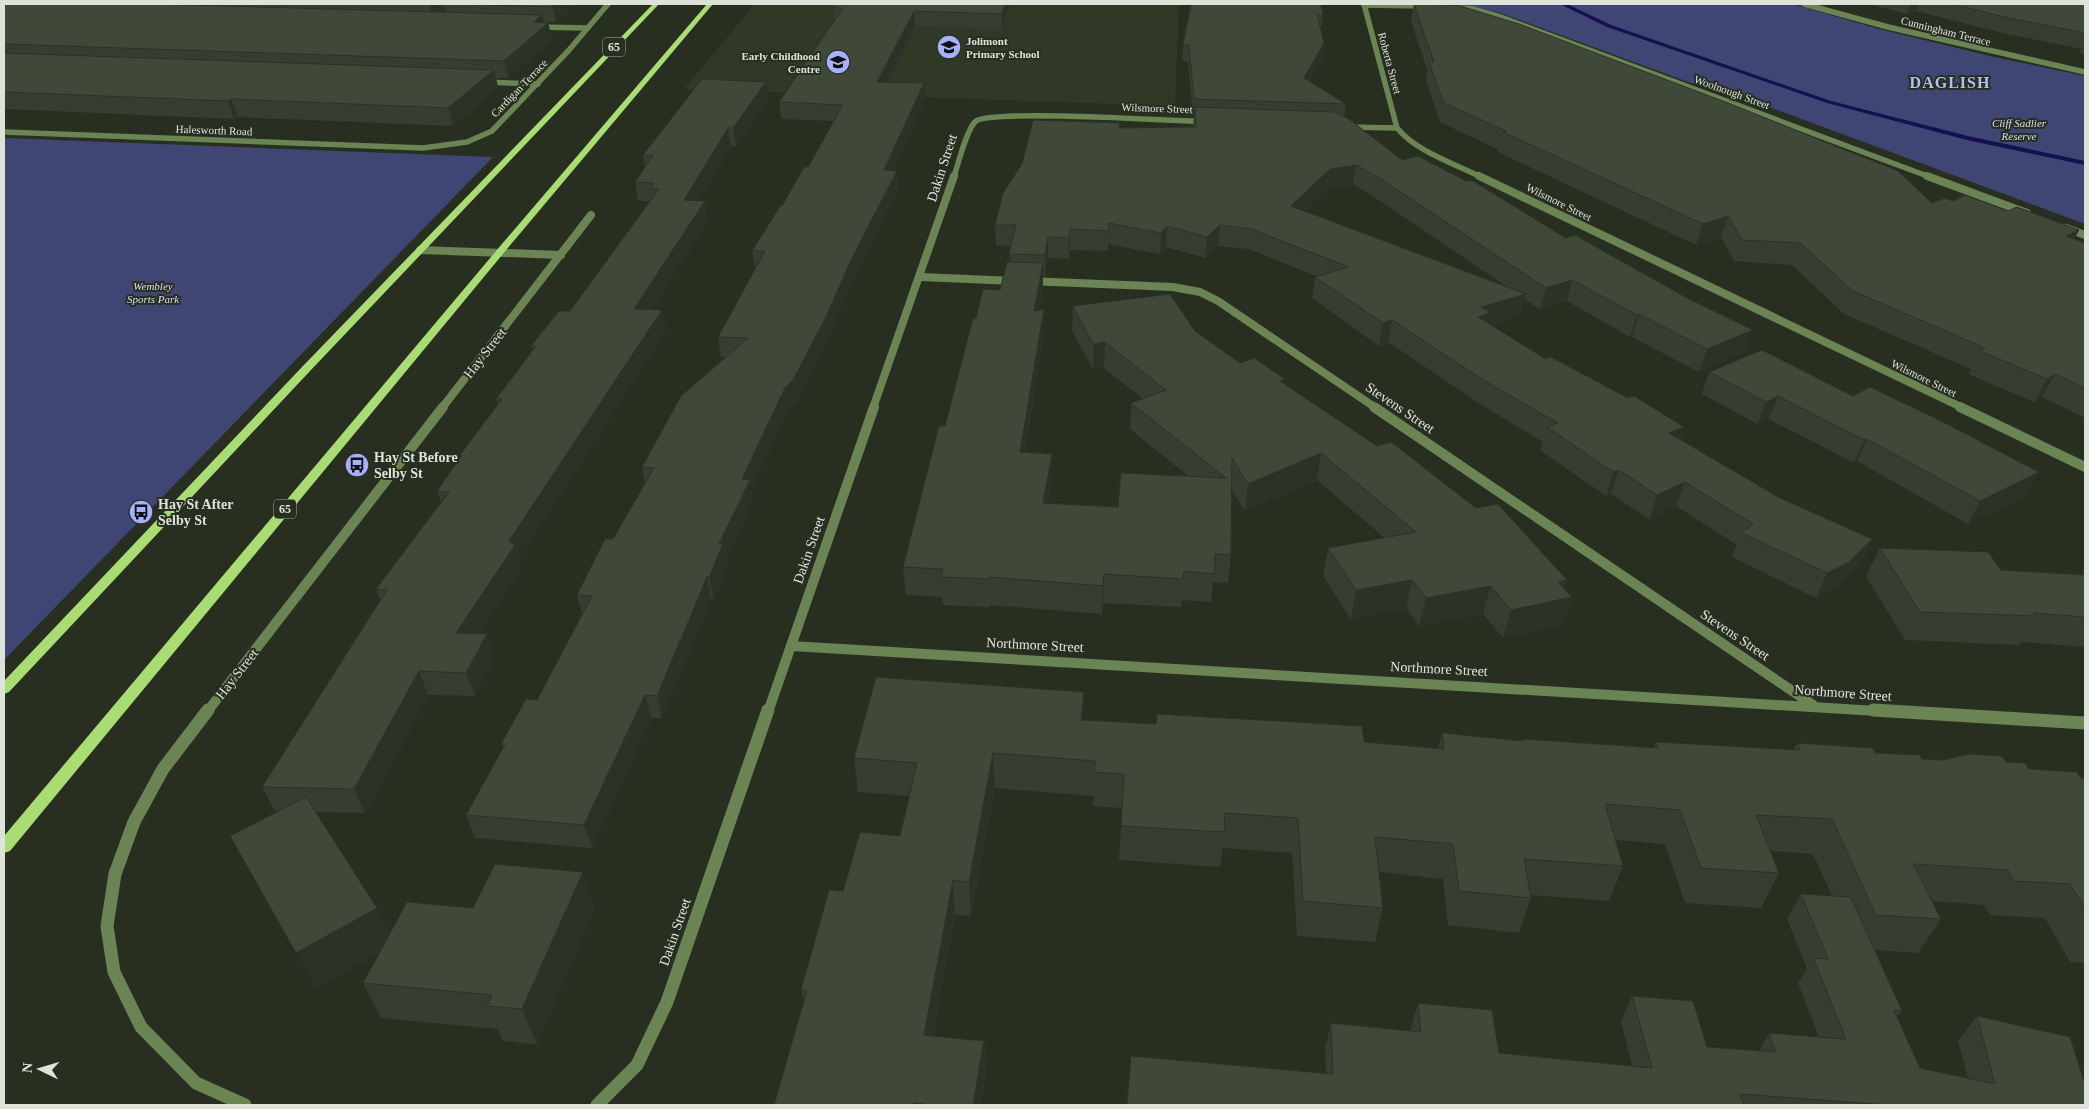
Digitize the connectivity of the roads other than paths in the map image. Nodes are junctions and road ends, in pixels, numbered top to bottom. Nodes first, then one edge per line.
1 (608, 4) edge
2 (656, 4) edge
3 (710, 4) edge
4 (1364, 4) edge
5 (1804, 4) edge
6 (1432, 6) edge
7 (1450, 7) edge
8 (529, 26) edge
9 (587, 28) junction
10 (2085, 72) edge
11 (475, 82) edge
12 (538, 84) junction
13 (988, 116) joint
14 (1216, 122) edge
15 (1344, 126) edge
16 (1397, 128) junction
17 (4, 132) edge
18 (423, 148) joint
19 (591, 215) dead end
20 (2033, 216) edge
21 (2061, 226) edge
22 (2085, 235) edge
23 (420, 250) junction
24 (499, 253) junction
25 (561, 255) junction
26 (921, 277) junction
27 (2085, 467) edge
28 (791, 646) junction
29 (4, 690) edge
30 (1814, 706) junction
31 (2085, 723) edge
32 (4, 847) edge
33 (245, 1105) edge
34 (597, 1105) edge

1 - 9 street, Cardigan Terrace
2 - 23 main road, 65
3 - 24 main road, 65
4 - 6 street
4 - 16 street, Roberta Street
5 - 10 street, Cunningham Terrace
7 - 20 street, Woolnough Street
8 - 9 street
9 - 12 street, Cardigan Terrace
11 - 12 street
12 - 18 street, Cardigan Terrace
13 - 14 street, Wilsmore Street
13 - 26 street, Dakin Street
15 - 16 street
16 - 27 street, Wilsmore Street
17 - 18 street, Halesworth Road
19 - 25 street, Hay Street
21 - 22 street
23 - 24 street
23 - 29 main road, 65
24 - 25 street
24 - 32 main road, 65
25 - 33 street, Hay Street
26 - 28 street, Dakin Street
26 - 30 street, Stevens Street
28 - 30 street, Northmore Street
28 - 34 street, Dakin Street
30 - 31 street, Northmore Street

